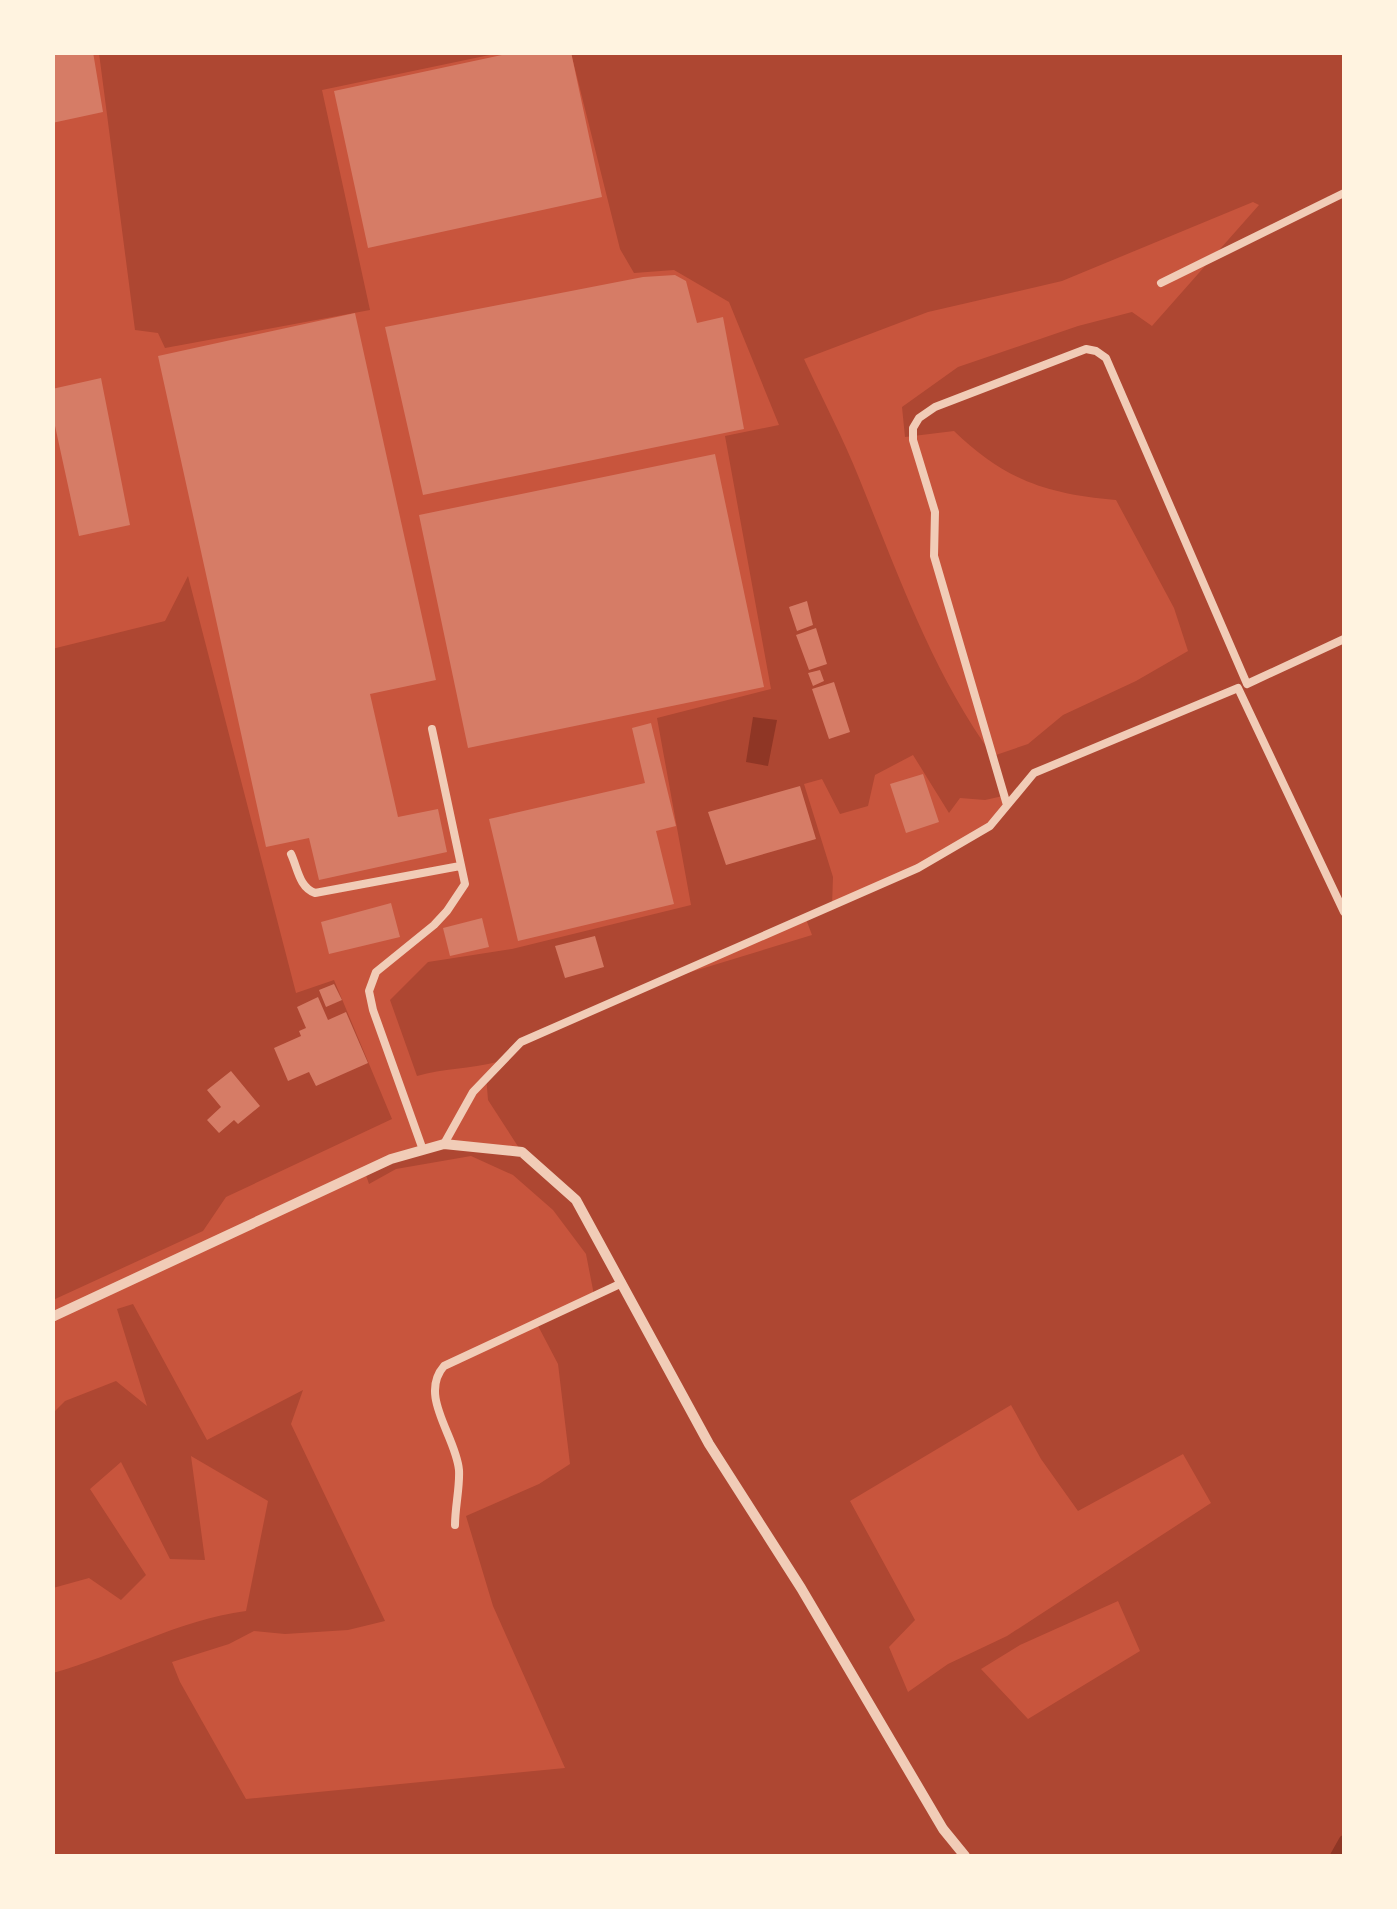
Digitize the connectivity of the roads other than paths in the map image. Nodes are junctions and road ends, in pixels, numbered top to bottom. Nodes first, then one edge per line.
1 (1344, 193) edge
2 (1161, 283) dead end
3 (1344, 639) edge
4 (1243, 686) junction
5 (432, 728) dead end
6 (1006, 805) junction
7 (291, 854) dead end
8 (460, 866) junction
9 (1344, 912) edge
10 (444, 1144) junction
11 (423, 1150) junction
12 (622, 1283) junction
13 (52, 1317) edge
14 (455, 1525) dead end
15 (965, 1856) edge

1 - 2 lane
3 - 4 lane
4 - 6 lane
4 - 6 lane
4 - 9 lane
5 - 8 lane
6 - 10 lane
7 - 8 lane
8 - 11 lane
10 - 11 street
10 - 12 street
11 - 13 street
12 - 14 lane
12 - 15 street

